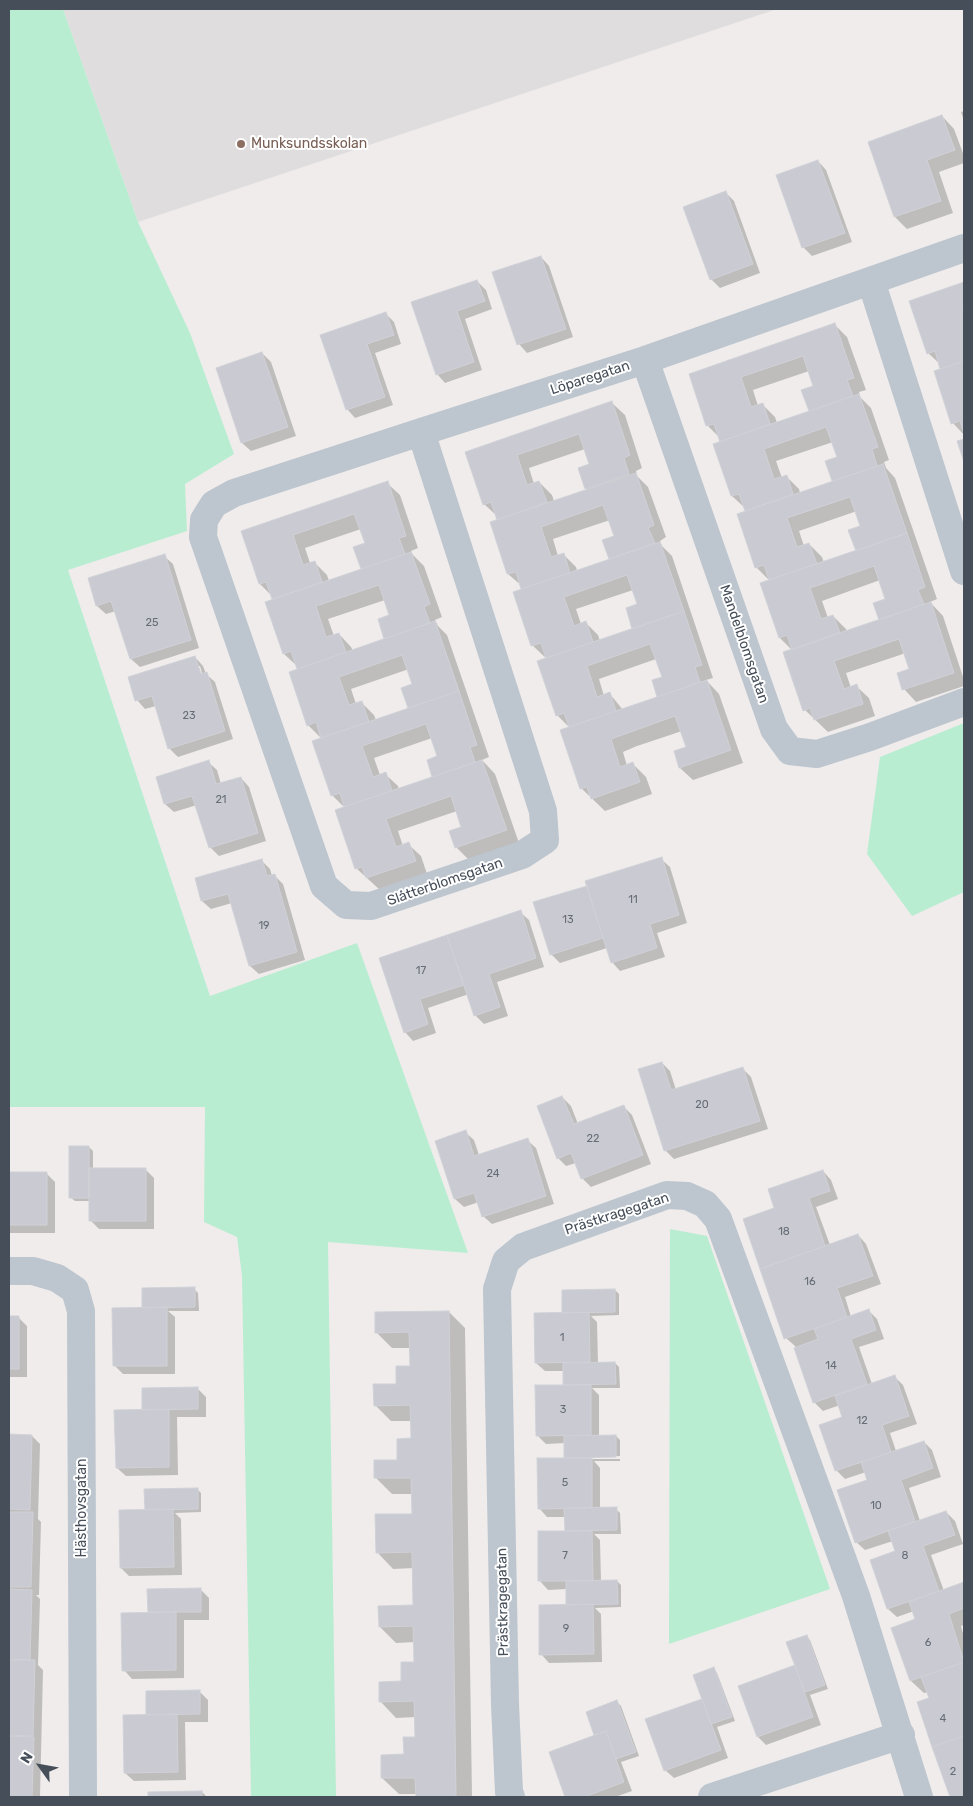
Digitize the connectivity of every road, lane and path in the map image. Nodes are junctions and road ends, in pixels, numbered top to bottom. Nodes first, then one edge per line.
1 (964, 248) edge
2 (871, 281) junction
3 (645, 360) junction
4 (421, 432) junction
5 (214, 504) joint
6 (964, 571) edge
7 (964, 702) edge
8 (9, 1271) edge
9 (901, 1735) junction
10 (83, 1797) edge
11 (511, 1797) edge
12 (712, 1797) edge
13 (919, 1797) edge

1 - 2 street, Löparegatan
2 - 3 street, Löparegatan
2 - 6 street
3 - 4 street, Löparegatan
3 - 7 street, Mandelblomsgatan
4 - 5 street, Löparegatan
4 - 5 street, Slåtterblomsgatan
8 - 10 street, Hästhovsgatan
9 - 11 street, Prästkragegatan
9 - 12 street
9 - 13 street, Prästkragegatan

